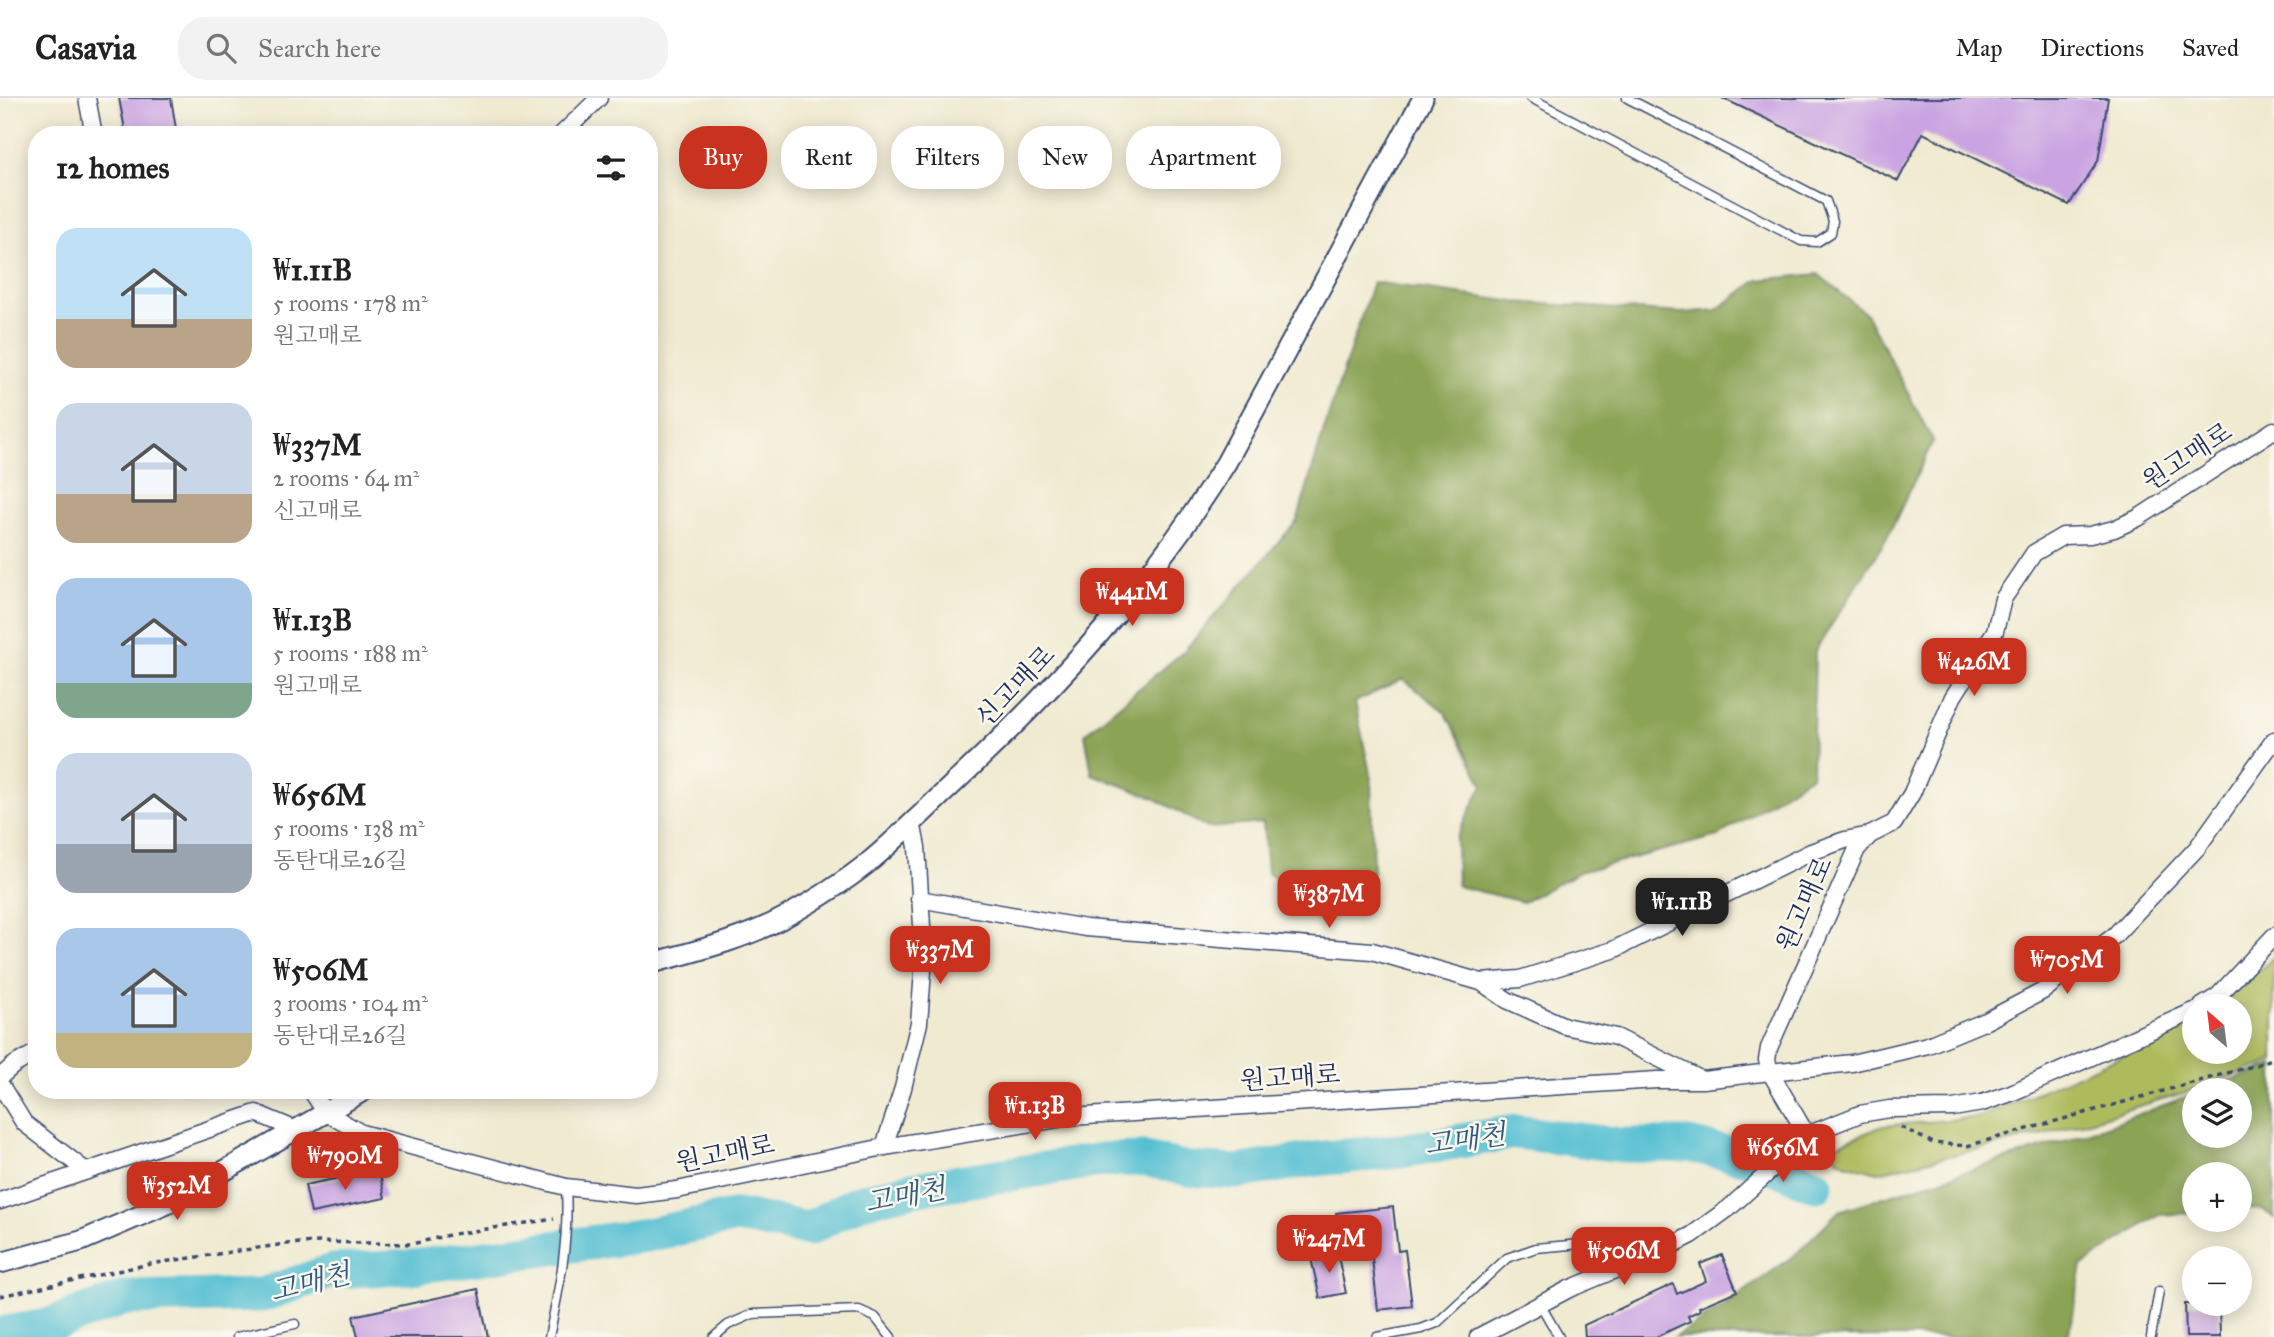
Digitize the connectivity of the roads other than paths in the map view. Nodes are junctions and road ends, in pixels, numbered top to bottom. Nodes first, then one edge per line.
1 (87, 98) edge
2 (599, 98) edge
3 (1423, 98) edge
4 (1531, 98) edge
5 (1628, 98) edge
6 (92, 126) edge
7 (570, 126) edge
8 (2274, 430) edge
9 (2274, 740) edge
10 (912, 822) junction
11 (1870, 835) junction
12 (919, 899) junction
13 (2274, 936) edge
14 (658, 961) edge
15 (1481, 982) junction
16 (2220, 994) edge
17 (2182, 1016) edge
18 (28, 1057) edge
19 (1770, 1072) junction
20 (0, 1077) edge
21 (1703, 1080) junction
22 (0, 1084) edge
23 (317, 1099) edge
24 (349, 1099) edge
25 (325, 1112) junction
26 (294, 1129) junction
27 (1804, 1141) junction
28 (884, 1147) junction
29 (86, 1171) junction
30 (566, 1187) junction
31 (0, 1200) edge
32 (1662, 1250) junction
33 (0, 1263) edge
34 (2159, 1291) dead end
35 (1540, 1304) junction
36 (295, 1324) dead end
37 (237, 1337) edge
38 (549, 1337) edge
39 (714, 1337) edge
40 (891, 1337) edge
41 (1377, 1337) edge
42 (1478, 1337) edge
43 (1559, 1337) edge
44 (2151, 1337) edge

1 - 6 street
2 - 7 street
3 - 10 street, 신고매로
4 - 5 lane
8 - 11 street, 원고매로
9 - 19 street
10 - 12 street
10 - 14 street, 신고매로
11 - 15 street
11 - 19 street, 원고매로
12 - 15 street
12 - 28 street
13 - 16 street
15 - 21 street
17 - 27 street
18 - 20 street
19 - 21 street, 원고매로
19 - 27 street
21 - 28 street, 원고매로
22 - 29 street
23 - 25 street
24 - 25 street
25 - 26 street
25 - 30 street, 원고매로
26 - 29 street
26 - 33 street
27 - 32 street
28 - 30 street, 원고매로
29 - 31 street
30 - 38 lane
32 - 35 street
32 - 41 lane
34 - 44 lane
35 - 42 street
35 - 43 lane
36 - 37 lane
39 - 40 lane

